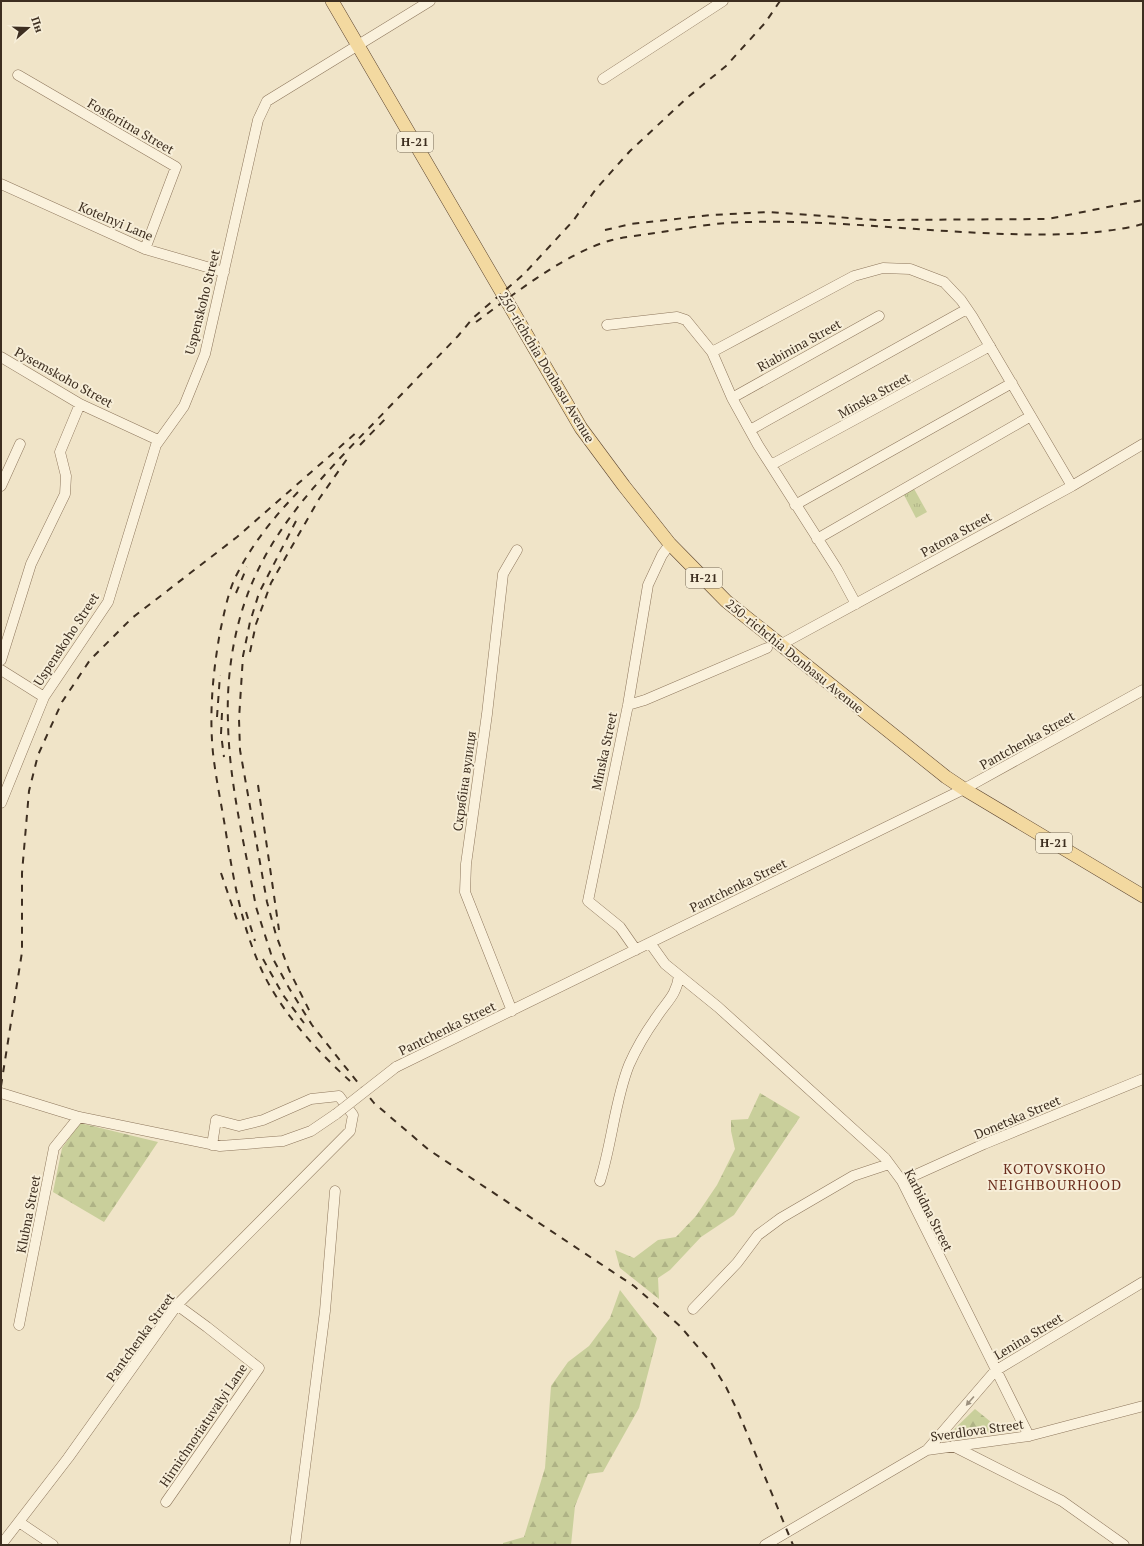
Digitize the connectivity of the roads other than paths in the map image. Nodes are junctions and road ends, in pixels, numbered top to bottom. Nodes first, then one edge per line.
1 (332, 1) edge
2 (430, 1) edge
3 (723, 1) edge
4 (358, 45) junction
5 (18, 75) dead end
6 (604, 79) dead end
7 (1, 184) edge
8 (145, 249) junction
9 (224, 272) junction
10 (967, 309) junction
11 (879, 316) dead end
12 (607, 325) dead end
13 (990, 346) junction
14 (712, 352) junction
15 (1, 357) edge
16 (1012, 383) junction
17 (732, 398) junction
18 (80, 404) junction
19 (1031, 416) junction
20 (750, 430) junction
21 (158, 440) junction
22 (20, 444) dead end
23 (1143, 444) edge
24 (771, 466) junction
25 (1, 486) edge
26 (1072, 486) junction
27 (795, 505) junction
28 (817, 539) junction
29 (670, 544) junction
30 (517, 550) dead end
31 (856, 604) junction
32 (780, 645) junction
33 (767, 648) dead end
34 (1, 660) edge
35 (1, 670) edge
36 (1143, 690) edge
37 (44, 697) junction
38 (628, 705) junction
39 (964, 789) junction
40 (1, 803) edge
41 (1143, 896) edge
42 (650, 943) junction
43 (636, 950) junction
44 (679, 976) junction
45 (512, 1011) junction
46 (1143, 1079) edge
47 (1, 1094) edge
48 (79, 1116) junction
49 (212, 1145) junction
50 (889, 1164) junction
51 (600, 1181) dead end
52 (902, 1181) junction
53 (335, 1191) dead end
54 (1143, 1282) edge
55 (177, 1305) junction
56 (693, 1309) dead end
57 (19, 1325) dead end
58 (995, 1371) junction
59 (1143, 1406) edge
60 (1029, 1436) junction
61 (953, 1446) junction
62 (927, 1450) junction
63 (166, 1502) dead end
64 (19, 1522) junction
65 (2, 1544) edge
66 (53, 1545) edge
67 (295, 1545) edge
68 (765, 1545) edge
69 (1124, 1545) edge

1 - 4 main road, 250-richchia Donbasu Avenue / Н-21
2 - 4 street, Uspenskoho Street
3 - 6 street
4 - 9 street, Uspenskoho Street
4 - 29 main road, 250-richchia Donbasu Avenue / Н-21
5 - 8 street, Fosforitna Street
7 - 8 street, Kotelnyi Lane
8 - 9 street, Kotelnyi Lane
9 - 21 street, Uspenskoho Street
10 - 13 street
10 - 14 street
10 - 20 street
11 - 17 street, Riabinina Street
12 - 14 street
13 - 16 street
13 - 24 street, Minska Street
14 - 17 street
15 - 18 street, Pysemskoho Street
16 - 19 street
16 - 27 street
17 - 20 street
18 - 21 street, Pysemskoho Street
18 - 34 street
19 - 26 street
19 - 28 street
20 - 24 street
21 - 37 street, Uspenskoho Street
22 - 25 street
23 - 26 street, Patona Street
24 - 27 street
26 - 31 street, Patona Street
27 - 28 street
28 - 31 street
29 - 32 main road, 250-richchia Donbasu Avenue / Н-21
29 - 38 street, Minska Street
30 - 45 street, Скрябіна вулиця
31 - 32 street, Patona Street
32 - 39 main road, 250-richchia Donbasu Avenue / Н-21
33 - 38 street
35 - 37 street
36 - 39 street, Pantchenka Street
37 - 40 street, Uspenskoho Street
38 - 43 street, Minska Street
39 - 41 main road, 250-richchia Donbasu Avenue / Н-21
39 - 42 street, Pantchenka Street
42 - 43 street, Pantchenka Street
42 - 44 street, Karbidna Street
43 - 45 street, Pantchenka Street
44 - 50 street, Karbidna Street
44 - 51 street
45 - 49 street, Pantchenka Street, bridge
46 - 52 street, Donetska Street
47 - 48 street
48 - 49 street
48 - 57 street, Klubna Street
49 - 55 street, Pantchenka Street
50 - 52 street, Karbidna Street
50 - 56 street
52 - 58 street, Karbidna Street
53 - 67 street
54 - 58 street, Lenina Street
55 - 63 street, Hirnichnoriatuvalyi Lane
55 - 64 street, Pantchenka Street
58 - 60 street, Karbidna Street
58 -> 62 street, Lenina Street
59 - 60 street, Sverdlova Street
60 - 61 street, Sverdlova Street
61 - 62 street, Sverdlova Street
61 - 69 street
62 - 68 street, Sverdlova Street
64 - 65 street, Pantchenka Street
64 - 66 street

